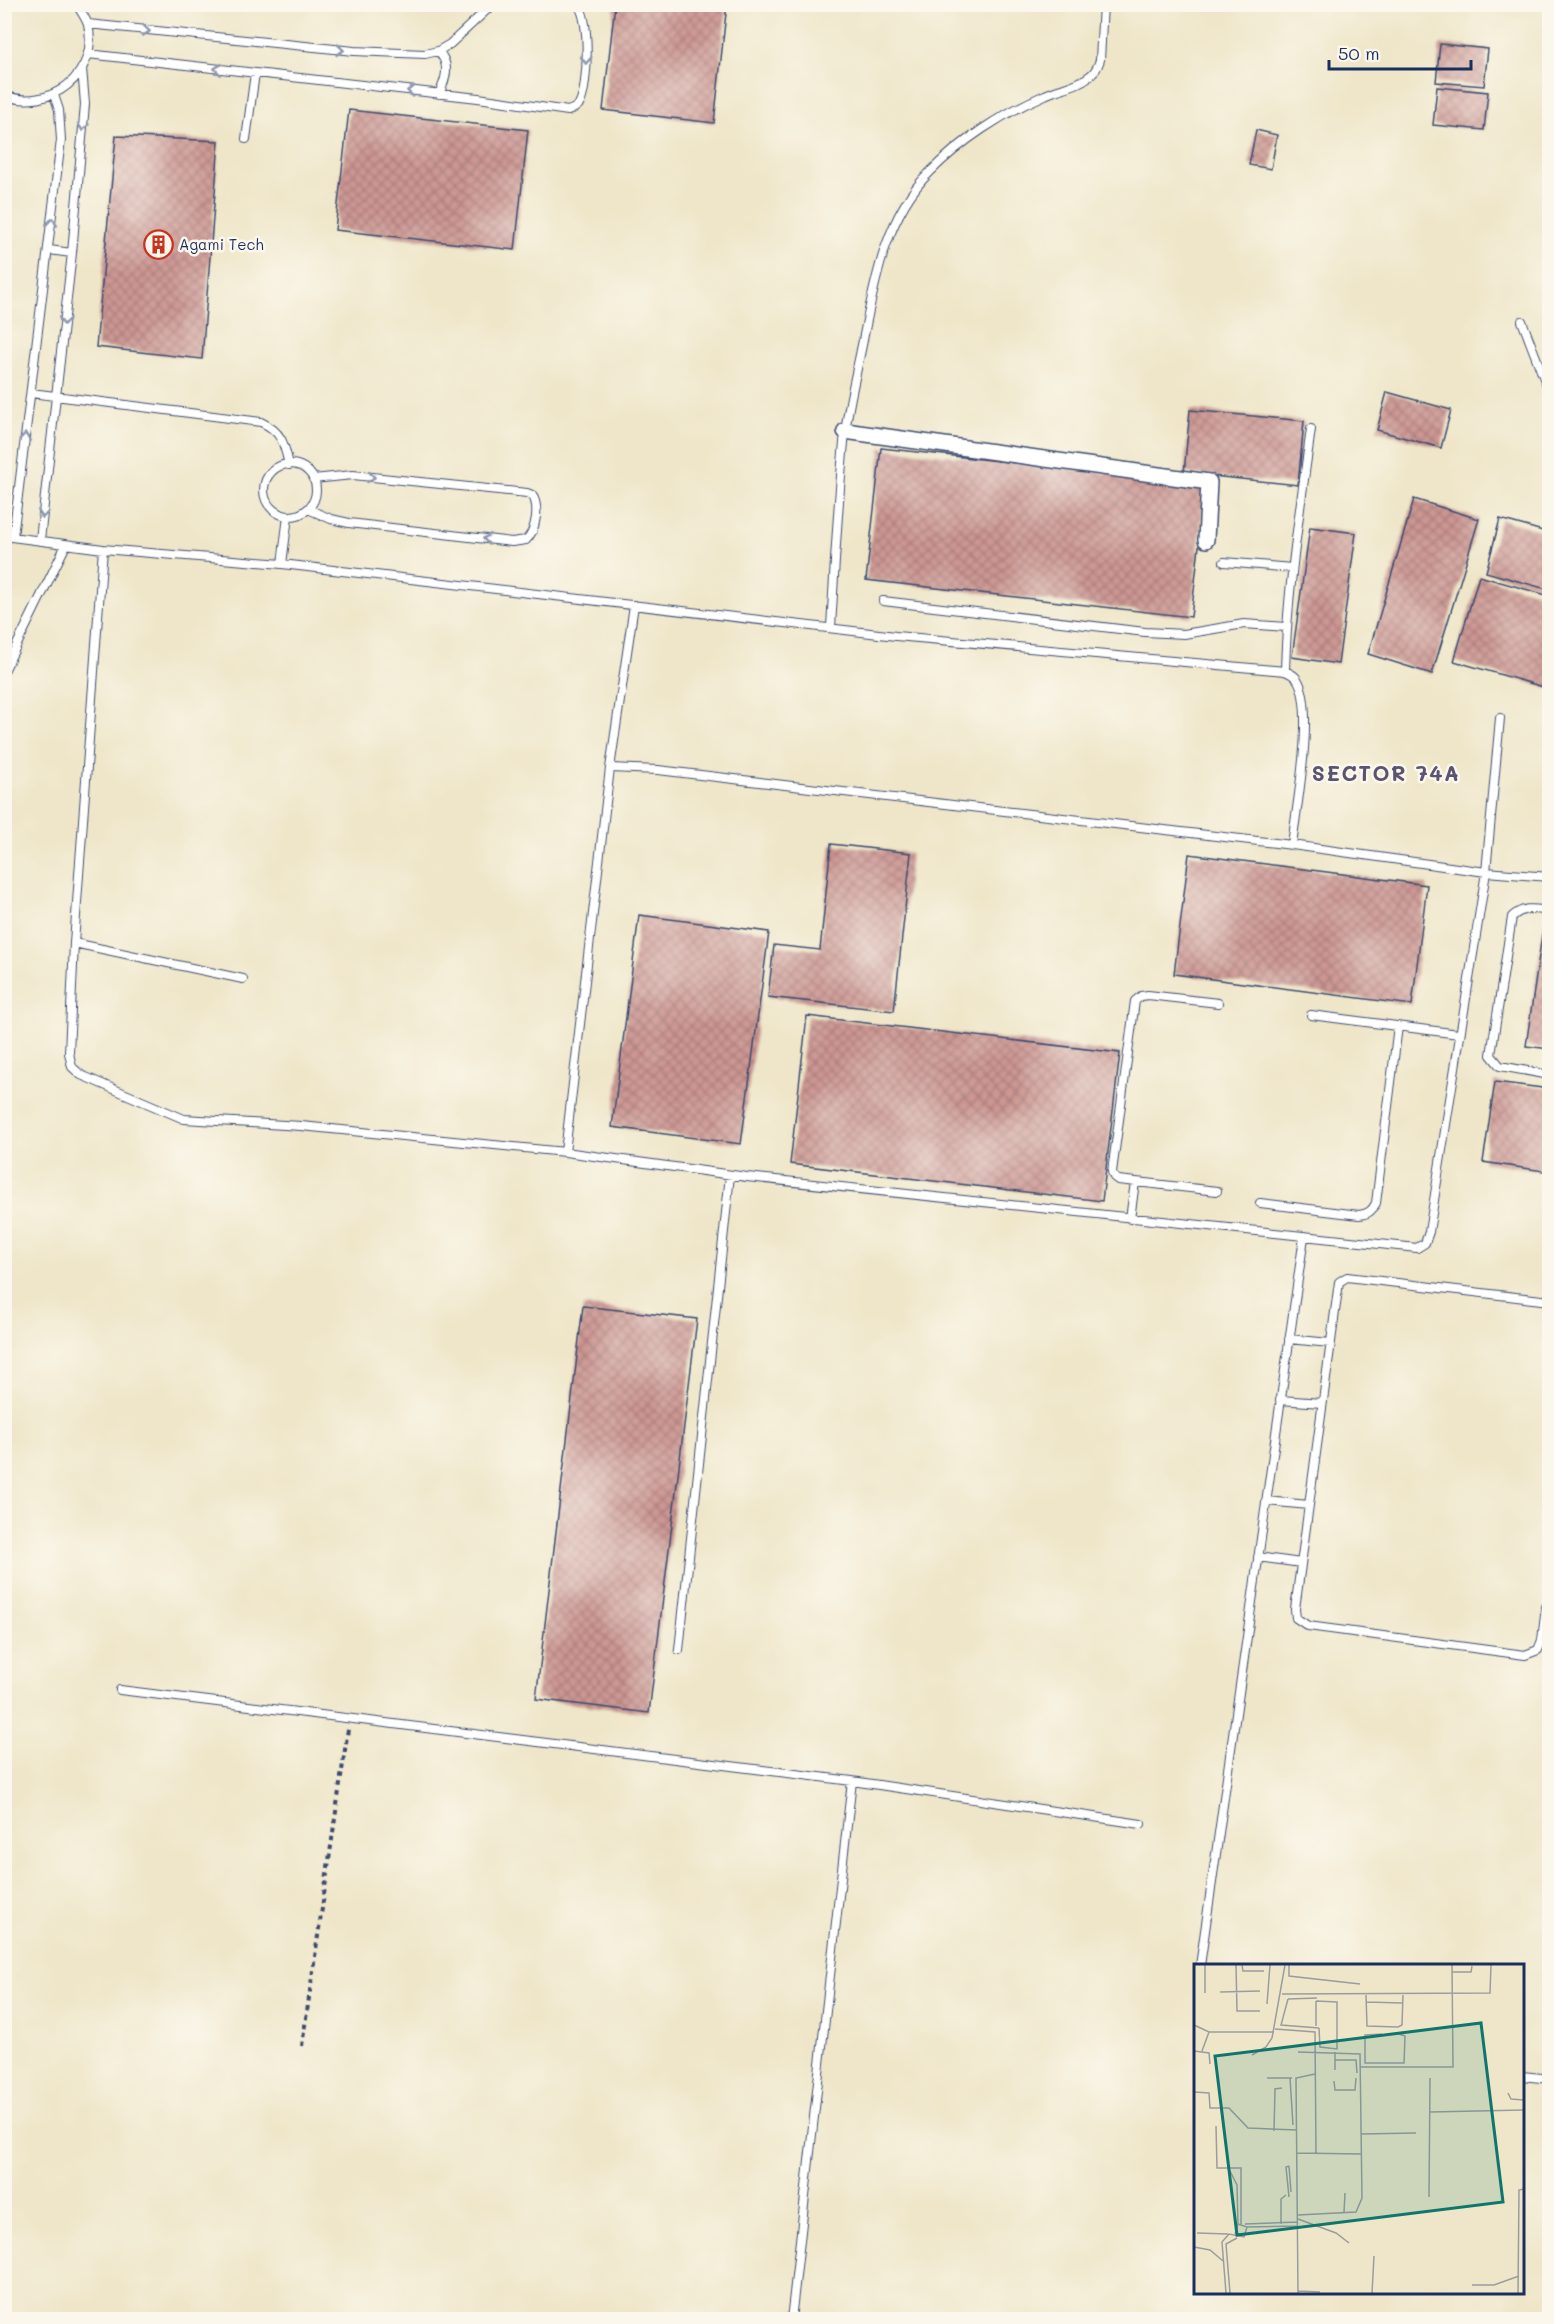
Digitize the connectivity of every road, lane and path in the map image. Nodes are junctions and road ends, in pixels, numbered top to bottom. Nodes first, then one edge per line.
1 (77, 4) edge
2 (493, 4) edge
3 (577, 4) edge
4 (1103, 4) edge
5 (88, 24) junction
6 (438, 51) junction
7 (88, 54) junction
8 (82, 68) junction
9 (255, 73) junction
10 (439, 94) junction
11 (4, 95) edge
12 (54, 95) junction
13 (246, 139) dead end
14 (49, 250) junction
15 (72, 253) junction
16 (1522, 321) dead end
17 (31, 393) junction
18 (1550, 394) edge
19 (55, 396) junction
20 (1311, 429) dead end
21 (845, 431) junction
22 (289, 465) junction
23 (313, 479) junction
24 (308, 509) junction
25 (288, 516) junction
26 (9, 536) edge
27 (40, 540) junction
28 (1206, 540) dead end
29 (66, 545) junction
30 (104, 549) junction
31 (1224, 562) dead end
32 (282, 564) junction
33 (1292, 567) junction
34 (883, 601) dead end
35 (634, 605) junction
36 (831, 627) junction
37 (1286, 627) junction
38 (4, 671) edge
39 (1286, 671) junction
40 (1500, 718) dead end
41 (610, 768) junction
42 (1292, 845) junction
43 (1486, 872) junction
44 (1550, 877) edge
45 (1550, 911) edge
46 (74, 944) junction
47 (243, 979) dead end
48 (1218, 1003) dead end
49 (1311, 1015) dead end
50 (1398, 1026) junction
51 (1460, 1034) junction
52 (1550, 1075) edge
53 (565, 1152) junction
54 (730, 1175) junction
55 (1135, 1182) junction
56 (1216, 1191) dead end
57 (1260, 1203) dead end
58 (1130, 1219) junction
59 (1304, 1238) junction
60 (1550, 1301) edge
61 (1289, 1339) junction
62 (1330, 1343) junction
63 (1280, 1400) junction
64 (1322, 1403) junction
65 (1266, 1501) junction
66 (1309, 1505) junction
67 (1258, 1557) junction
68 (1301, 1563) junction
69 (1546, 1607) dead end
70 (680, 1650) dead end
71 (120, 1690) dead end
72 (350, 1718) junction
73 (852, 1781) junction
74 (1141, 1824) dead end
75 (1200, 1964) edge
76 (302, 2046) dead end
77 (1524, 2076) edge
78 (1550, 2079) edge
79 (791, 2319) edge

1 - 5 lane
2 - 6 lane
3 -> 10 lane
4 - 21 lane
5 -> 6 lane
5 - 7 lane
6 - 10 lane
7 - 8 lane
9 -> 7 lane
8 - 12 lane
8 -> 15 lane
10 -> 9 lane
9 - 13 lane
11 - 12 lane
14 -> 12 lane
14 - 15 lane
14 - 17 lane
15 -> 19 lane
16 - 18 lane
17 - 19 lane
26 -> 17 lane
19 - 22 lane
19 -> 27 lane
20 - 33 lane
21 - 28 street
21 - 36 lane
22 - 23 lane
22 - 25 lane
23 - 24 lane
23 -> 24 lane
24 - 25 lane
25 - 32 lane
26 - 27 lane
27 - 29 lane
29 - 30 lane
29 - 38 lane
30 - 32 lane
30 - 46 lane
31 - 33 lane
32 - 35 lane
33 - 37 lane
34 - 37 lane
35 - 36 lane
35 - 41 lane
36 - 39 lane
37 - 39 lane
39 - 42 lane
40 - 43 lane
41 - 42 lane
41 - 53 lane
42 - 43 lane
43 - 44 lane
43 - 51 lane
45 - 52 lane
46 - 47 lane
46 - 53 lane
48 - 55 lane
49 - 50 lane
50 - 51 lane
50 - 57 lane
51 - 59 lane
53 - 54 lane
54 - 58 lane
54 - 70 lane
55 - 56 lane
55 - 58 lane
58 - 59 lane
59 - 61 lane
60 - 62 lane
61 - 62 lane
61 - 63 lane
62 - 64 lane
63 - 64 lane
63 - 65 lane
64 - 66 lane
65 - 66 lane
65 - 67 lane
66 - 68 lane
67 - 68 lane
67 - 75 lane
68 - 69 lane
71 - 72 lane
72 - 73 lane
72 - 76 path
73 - 74 lane
73 - 79 lane
77 - 78 lane

